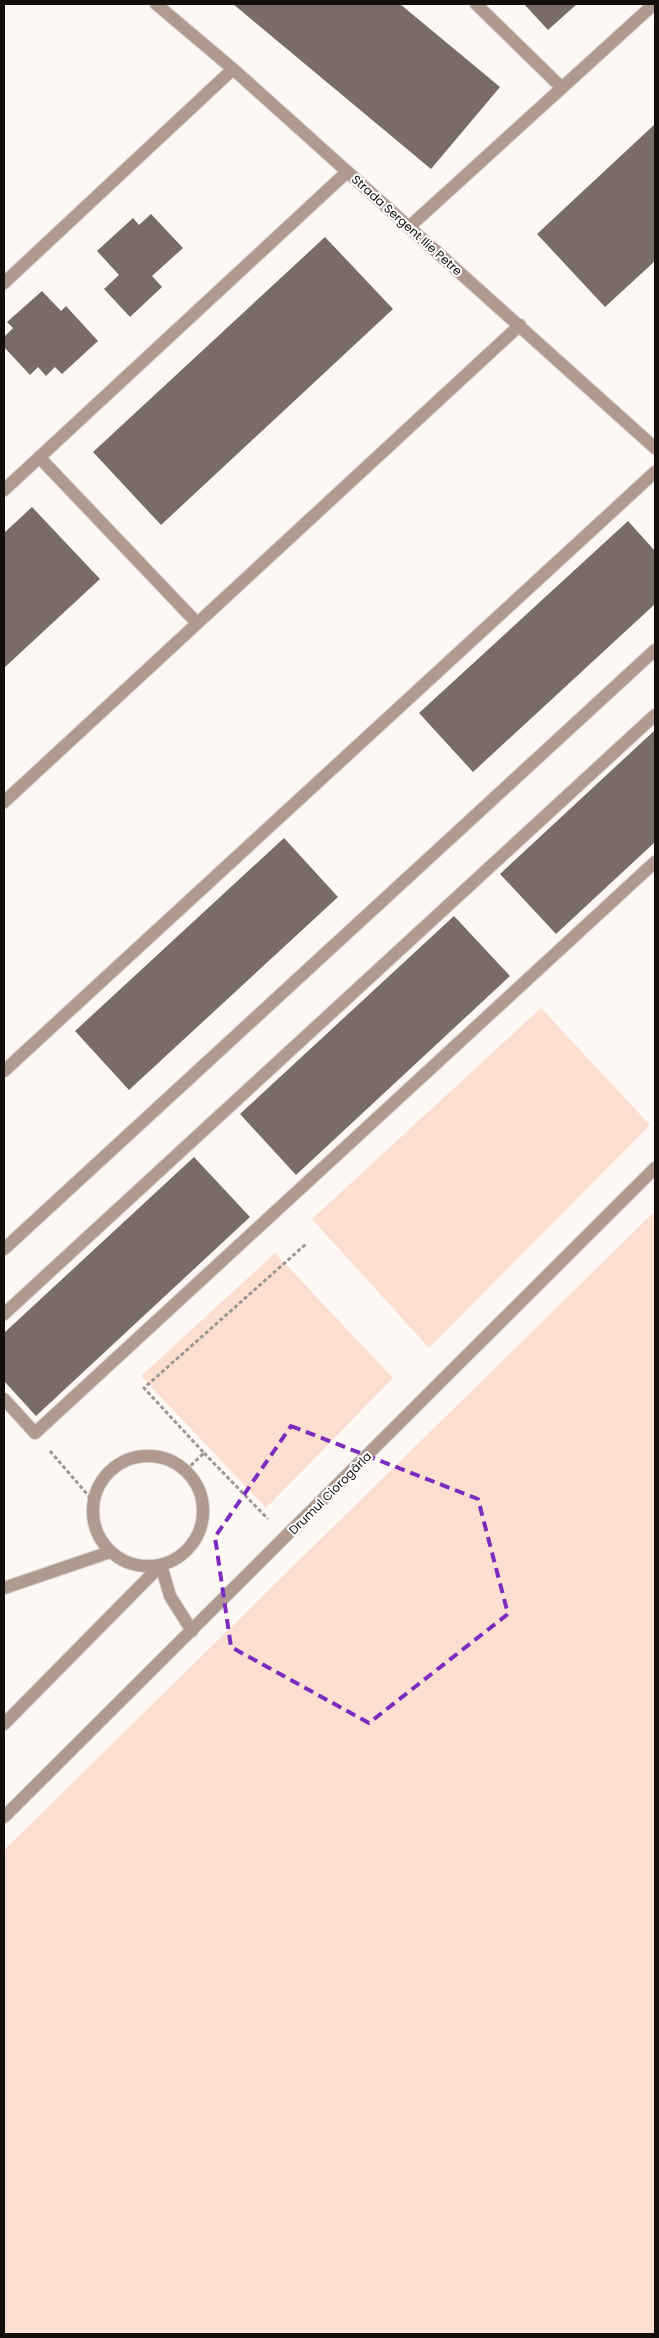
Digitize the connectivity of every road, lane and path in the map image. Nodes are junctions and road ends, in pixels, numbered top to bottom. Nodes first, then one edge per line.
1 (156, 4) edge
2 (476, 4) edge
3 (654, 4) edge
4 (234, 69) junction
5 (562, 88) junction
6 (347, 172) junction
7 (410, 227) junction
8 (4, 283) edge
9 (520, 325) junction
10 (655, 448) edge
11 (39, 457) junction
12 (655, 472) edge
13 (4, 490) edge
14 (197, 623) junction
15 (655, 650) edge
16 (655, 715) edge
17 (4, 802) edge
18 (655, 862) edge
19 (4, 1070) edge
20 (655, 1168) edge
21 (306, 1244) dead end
22 (4, 1249) edge
23 (4, 1314) edge
24 (4, 1399) edge
25 (35, 1433) junction
26 (204, 1453) junction
27 (186, 1470) junction
28 (93, 1501) junction
29 (285, 1537) junction
30 (110, 1552) junction
31 (161, 1566) junction
32 (4, 1588) edge
33 (192, 1631) junction
34 (4, 1724) edge
35 (4, 1818) edge

1 - 4 street, Strada Sergent Ilie Petre
2 - 5 street
3 - 5 street
4 - 6 street, Strada Sergent Ilie Petre
4 - 8 street
5 - 7 street
6 - 7 street, Strada Sergent Ilie Petre
6 - 11 street
7 - 9 street, Strada Sergent Ilie Petre
9 - 10 street, Strada Sergent Ilie Petre
9 - 14 street
11 - 13 street
11 - 14 street
12 - 19 street
14 - 17 street
15 - 22 street
16 - 23 street
18 - 25 street
20 - 29 street, Drumul Ciorogârla
21 - 26 path
24 - 25 street
25 - 28 path
26 - 27 path
26 - 29 path
27 - 28 street
27 - 31 street
28 - 30 street
29 - 33 street, Drumul Ciorogârla
30 - 31 street
30 - 32 street
31 - 33 street
31 - 34 street
33 - 35 street, Drumul Ciorogârla

